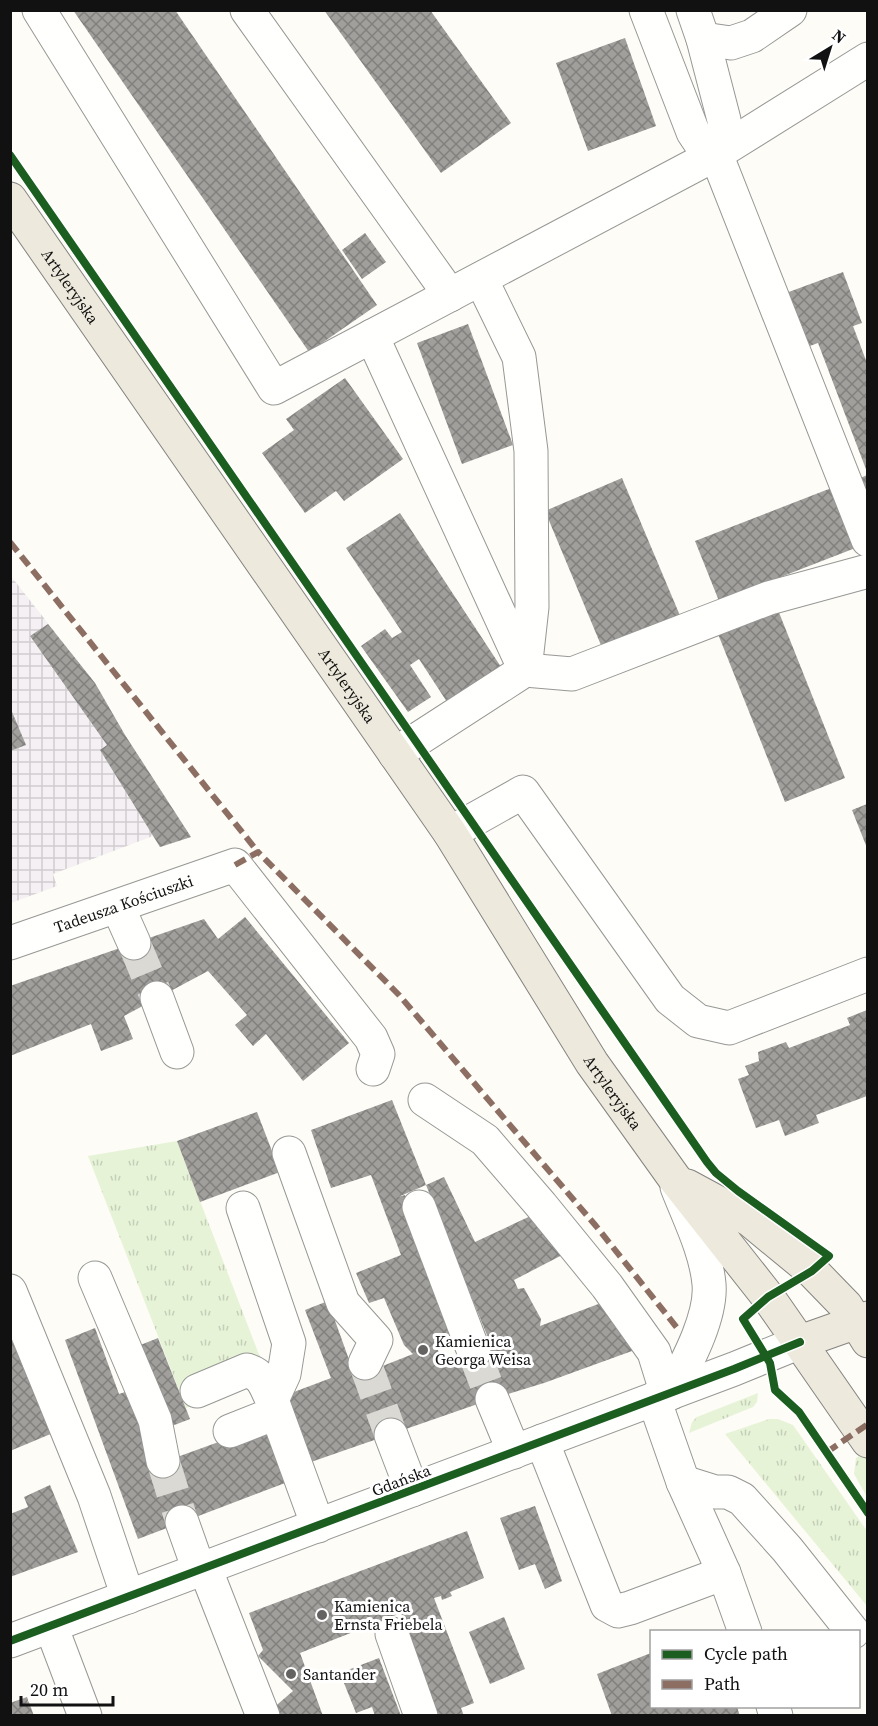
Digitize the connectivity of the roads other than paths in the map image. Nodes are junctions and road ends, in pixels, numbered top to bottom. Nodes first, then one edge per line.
1 (39, 10) edge
2 (247, 10) edge
3 (646, 10) edge
4 (718, 10) edge
5 (790, 10) edge
6 (698, 25) edge
7 (867, 59) edge
8 (665, 61) junction
9 (716, 154) junction
10 (10, 198) edge
11 (481, 279) junction
12 (450, 295) junction
13 (372, 336) junction
14 (867, 540) edge
15 (867, 572) edge
16 (525, 670) junction
17 (395, 754) junction
18 (450, 833) junction
19 (118, 907) junction
20 (134, 943) tunnel mouth
21 (10, 944) edge
22 (867, 974) edge
23 (157, 998) tunnel mouth
24 (177, 1052) dead end
25 (373, 1069) dead end
26 (425, 1100) dead end
27 (289, 1153) dead end
28 (675, 1179) junction
29 (419, 1207) dead end
30 (243, 1208) dead end
31 (95, 1278) dead end
32 (10, 1290) edge
33 (864, 1327) edge
34 (800, 1342) junction
35 (474, 1352) tunnel mouth
36 (365, 1363) tunnel mouth
37 (197, 1392) dead end
38 (664, 1396) junction
39 (492, 1399) tunnel mouth
40 (274, 1406) junction
41 (230, 1431) dead end
42 (391, 1435) tunnel mouth
43 (867, 1441) edge
44 (528, 1447) junction
45 (163, 1461) tunnel mouth
46 (684, 1482) junction
47 (412, 1490) junction
48 (182, 1522) tunnel mouth
49 (318, 1526) junction
50 (202, 1569) junction
51 (724, 1573) junction
52 (128, 1597) junction
53 (51, 1626) junction
54 (744, 1630) edge
55 (851, 1630) edge
56 (392, 1634) dead end
57 (10, 1641) edge
58 (85, 1716) edge
59 (263, 1716) edge
60 (421, 1716) edge

1 - 13 street
2 - 12 street
3 - 8 street
4 - 6 street
5 - 6 street
6 - 8 street
6 - 9 street
7 - 9 street
8 - 9 street
9 - 11 street
9 - 14 street
10 - 17 main road, Artyleryjska
11 - 12 street
11 - 16 street
12 - 13 street
13 - 16 street
15 - 16 street
16 - 17 street
17 - 18 main road, Artyleryjska
18 - 22 street
18 - 28 main road, Artyleryjska
19 - 20 street
19 - 21 street, Tadeusza Kościuszki
19 - 25 street, Tadeusza Kościuszki
23 - 24 street
26 - 38 street
27 - 36 street
28 - 33 main road, Artyleryjska
28 - 34 main road, Artyleryjska
28 - 38 street
29 - 35 street
30 - 40 street
31 - 45 street
32 - 52 street
33 - 34 main road, Gdańska
34 - 38 street, Gdańska
34 - 43 main road, Artyleryjska
37 - 40 street
38 - 44 street, Gdańska
38 - 46 street
39 - 44 street
40 - 41 street
40 - 49 street
42 - 47 street
44 - 47 street, Gdańska
44 - 51 street
46 - 51 street
46 - 55 street
47 - 49 street, Gdańska
48 - 50 street
49 - 50 street, Gdańska
50 - 52 street, Gdańska
50 - 59 street
51 - 54 street
52 - 53 street, Gdańska
53 - 57 street, Gdańska
53 - 58 street
56 - 60 street

